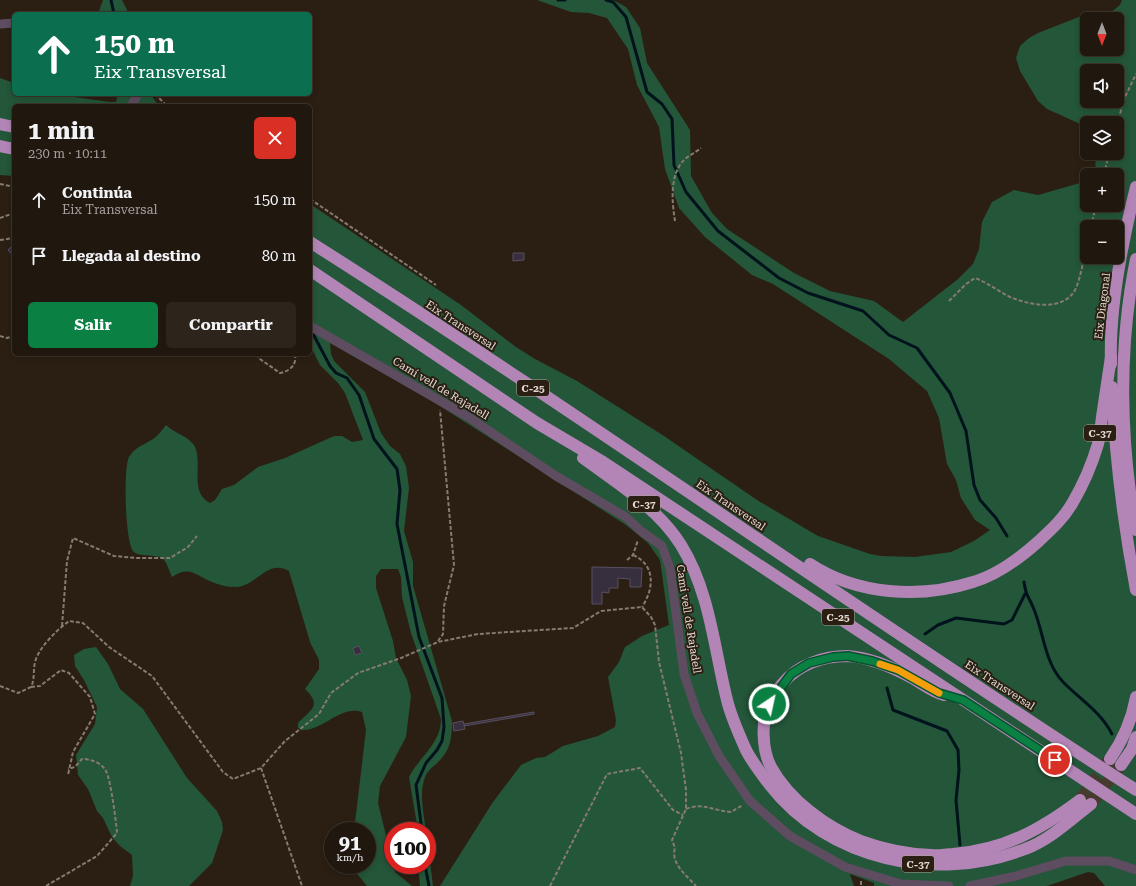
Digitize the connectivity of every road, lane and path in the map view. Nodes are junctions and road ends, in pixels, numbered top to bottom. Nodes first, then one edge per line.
1 (12, 23) edge
2 (0, 24) edge
3 (1136, 74) edge
4 (157, 96) edge
5 (165, 104) edge
6 (1119, 116) edge
7 (0, 124) edge
8 (12, 127) edge
9 (0, 146) edge
10 (701, 148) dead end
11 (12, 149) edge
12 (0, 184) edge
13 (1136, 186) edge
14 (12, 187) edge
15 (312, 200) edge
16 (12, 214) edge
17 (0, 218) edge
18 (675, 222) dead end
19 (12, 238) edge
20 (0, 240) edge
21 (312, 243) edge
22 (1136, 259) edge
23 (1082, 264) edge
24 (312, 271) edge
25 (436, 286) dead end
26 (949, 302) dead end
27 (312, 327) edge
28 (0, 336) edge
29 (12, 337) edge
30 (257, 356) edge
31 (295, 356) edge
32 (1111, 357) junction
33 (1124, 396) junction
34 (439, 400) junction
35 (537, 423) junction
36 (1136, 474) edge
37 (1136, 530) edge
38 (641, 531) junction
39 (197, 536) dead end
40 (755, 536) junction
41 (633, 555) junction
42 (627, 560) dead end
43 (1136, 590) edge
44 (642, 607) junction
45 (62, 626) junction
46 (438, 642) junction
47 (0, 686) edge
48 (32, 688) junction
49 (1136, 697) edge
50 (963, 700) junction
51 (1136, 737) edge
52 (1110, 758) tunnel mouth
53 (1121, 765) tunnel mouth
54 (261, 768) junction
55 (68, 769) junction
56 (68, 775) dead end
57 (1136, 790) edge
58 (750, 801) junction
59 (686, 809) junction
60 (1136, 814) edge
61 (683, 816) junction
62 (1136, 870) edge
63 (46, 886) edge
64 (302, 886) edge
65 (550, 886) edge
66 (696, 886) edge
67 (948, 886) edge
68 (970, 886) edge

1 - 2 street
3 - 6 path
4 - 5 path
7 - 8 highway
9 - 11 highway
10 - 18 path
12 - 14 path
13 - 32 highway, Eix Diagonal / C-37
15 - 25 path
16 - 17 path
19 - 20 path
21 - 40 highway, Eix Transversal / C-25
22 - 33 highway, C-37
23 - 26 path
24 - 35 highway, C-25
27 - 34 street, Camí vell de Rajadell
28 - 29 path
30 - 31 path
32 - 40 highway, C-37
32 - 43 highway, C-37
33 - 36 highway
33 - 37 highway, C-37
34 - 38 street, Camí vell de Rajadell
34 - 46 path
35 - 50 highway, C-25
35 - 50 highway, C-37
38 - 41 path
38 - 58 street, Camí vell de Rajadell
39 - 45 path
40 - 57 highway, Eix Transversal / C-25
41 - 42 path
41 - 44 path
44 - 46 path
44 - 59 path
45 - 48 path
45 - 54 path
46 - 54 path
47 - 48 path
48 - 55 path
49 - 52 highway
50 - 60 highway, C-25
51 - 53 highway
54 - 64 path
55 - 56 path
55 - 63 path
58 - 59 path
58 - 67 street, Camí vell de Rajadell
59 - 61 path
61 - 65 path
61 - 66 path
62 - 68 street

